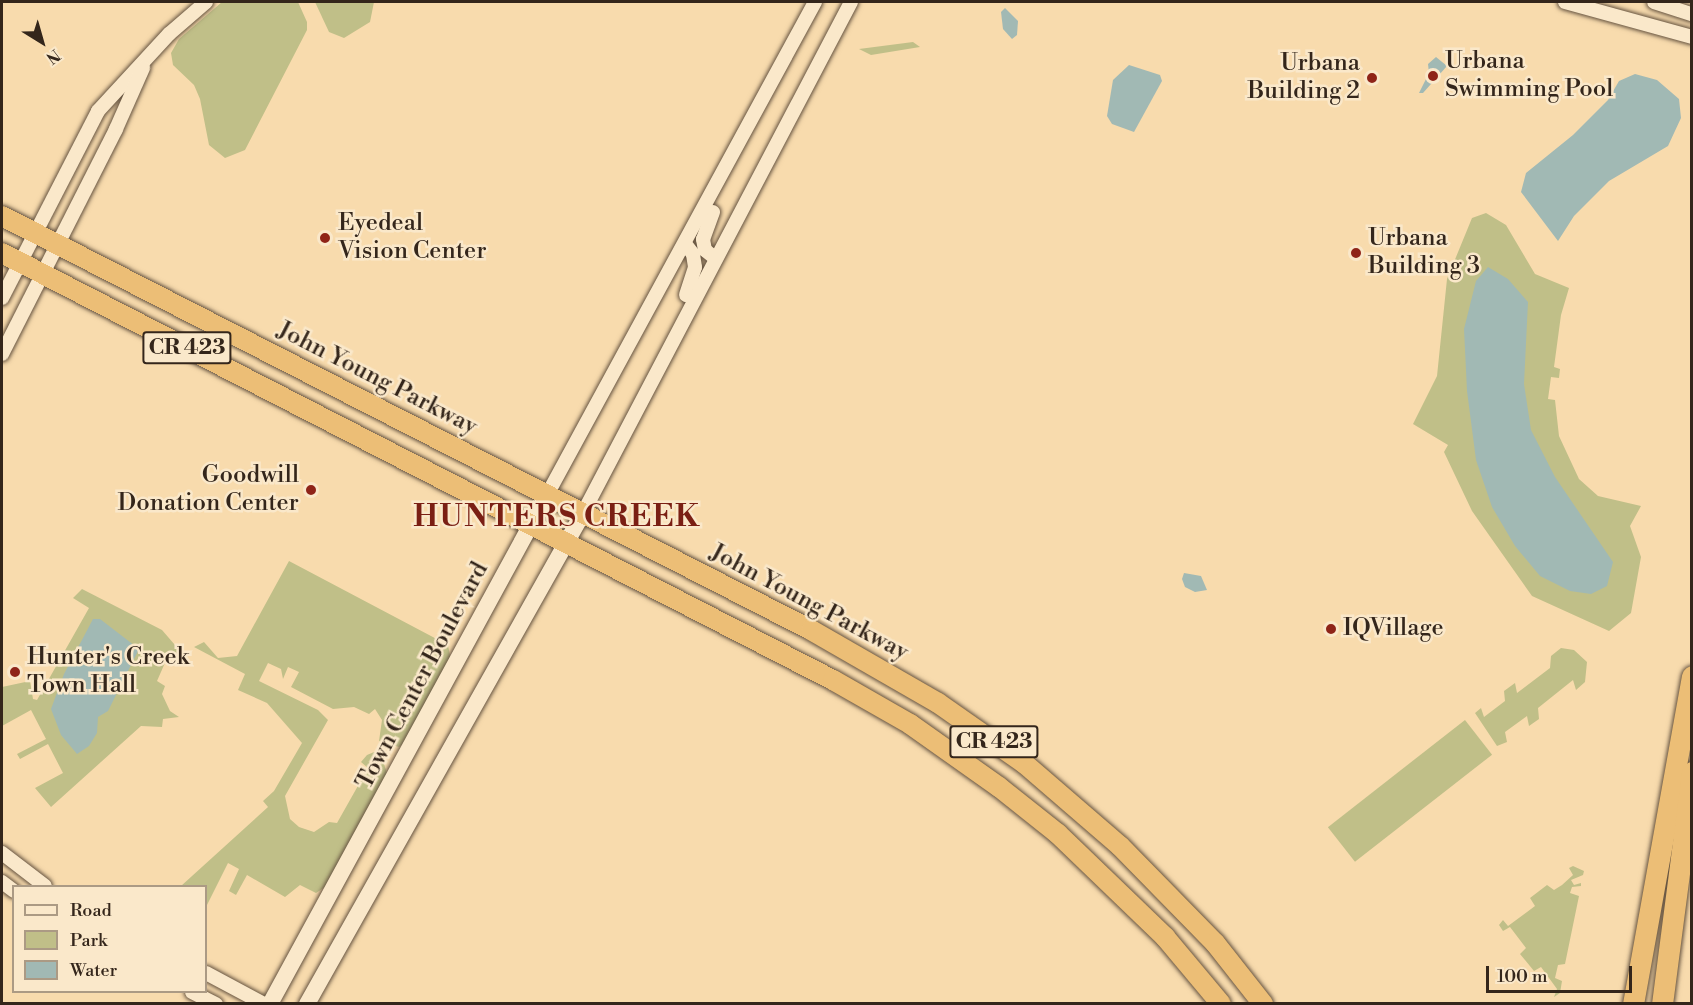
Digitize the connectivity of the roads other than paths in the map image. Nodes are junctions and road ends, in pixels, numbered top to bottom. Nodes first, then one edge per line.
1 (206, 2) edge
2 (815, 2) edge
3 (851, 2) edge
4 (1565, 2) edge
5 (1654, 2) edge
6 (1692, 14) edge
7 (1692, 37) edge
8 (147, 58) junction
9 (98, 111) junction
10 (748, 128) junction
11 (109, 143) junction
12 (2, 216) edge
13 (35, 233) junction
14 (57, 244) junction
15 (686, 244) junction
16 (2, 253) edge
17 (715, 258) junction
18 (20, 262) junction
19 (44, 274) junction
20 (2, 298) edge
21 (2, 354) edge
22 (656, 368) junction
23 (547, 495) junction
24 (583, 513) junction
25 (531, 525) junction
26 (567, 543) junction
27 (1692, 676) edge
28 (1692, 772) edge
29 (2, 854) edge
30 (44, 885) edge
31 (207, 974) edge
32 (194, 993) edge
33 (216, 1004) edge
34 (264, 1004) edge
35 (270, 1004) edge
36 (308, 1004) edge
37 (1221, 1004) edge
38 (1263, 1004) edge
39 (1633, 1004) edge
40 (1662, 1004) edge

1 - 8 street
2 - 10 street, Town Center Boulevard
3 - 17 street
4 - 7 street
5 - 6 street
8 - 9 street
8 - 11 street
9 - 11 street
9 - 13 street
10 - 15 street, Town Center Boulevard
10 - 17 street, Town Center Boulevard
11 - 14 street
12 - 13 highway, John Young Parkway / CR 423
13 - 14 highway, John Young Parkway / CR 423
13 - 18 street
14 - 19 street
14 - 23 highway, John Young Parkway / CR 423
15 - 22 street
15 - 23 street, Town Center Boulevard
16 - 18 highway, CR 423
17 - 22 street
18 - 19 highway, CR 423
18 - 20 street
19 - 21 street
19 - 25 highway, CR 423
22 - 24 street
23 - 24 highway, John Young Parkway / CR 423
23 - 25 main road, Town Center Boulevard
24 - 26 main road
24 - 38 highway, John Young Parkway / CR 423
25 - 26 highway, CR 423
25 - 35 main road, Town Center Boulevard
26 - 36 main road
26 - 37 highway, CR 423
27 - 39 highway
28 - 40 highway
29 - 30 street
31 - 34 street
32 - 33 street

